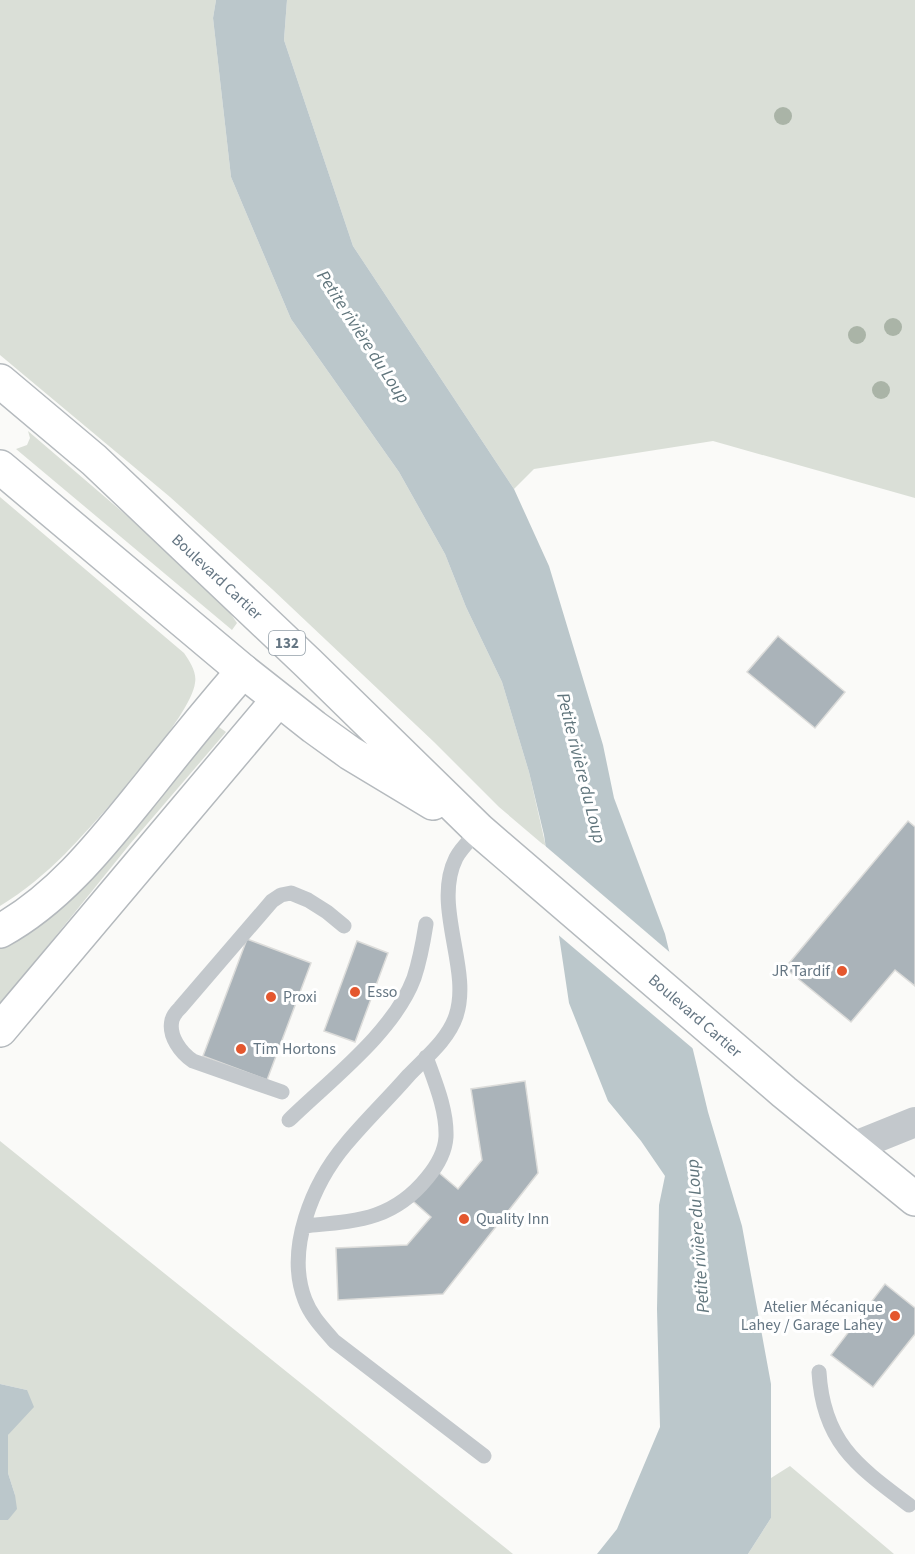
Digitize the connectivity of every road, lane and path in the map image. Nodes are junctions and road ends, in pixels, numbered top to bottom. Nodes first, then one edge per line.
1 (0, 381) edge
2 (0, 467) edge
3 (276, 632) junction
4 (308, 663) junction
5 (243, 671) junction
6 (279, 700) junction
7 (479, 830) junction
8 (426, 924) dead end
9 (345, 926) dead end
10 (0, 931) edge
11 (0, 1030) edge
12 (426, 1057) junction
13 (282, 1092) dead end
14 (289, 1120) dead end
15 (915, 1122) edge
16 (853, 1147) junction
17 (915, 1199) edge
18 (304, 1226) junction
19 (819, 1372) dead end
20 (484, 1456) dead end
21 (909, 1505) dead end

1 - 3 main road, Boulevard Cartier / 132
2 - 5 main road, Boulevard Cartier / 132
3 - 4 main road, Boulevard Cartier / 132
3 - 5 main road
4 - 6 main road
4 - 7 main road, Boulevard Cartier / 132
5 - 6 main road, Boulevard Cartier / 132
5 - 10 main road
6 - 7 main road, Boulevard Cartier / 132
6 - 11 main road
7 - 12 lane
7 - 16 main road, Boulevard Cartier / 132
8 - 14 lane
9 - 13 lane
12 - 18 lane
12 - 18 lane
15 - 16 street
16 - 17 main road, Boulevard Cartier / 132
18 - 20 lane
19 - 21 lane

